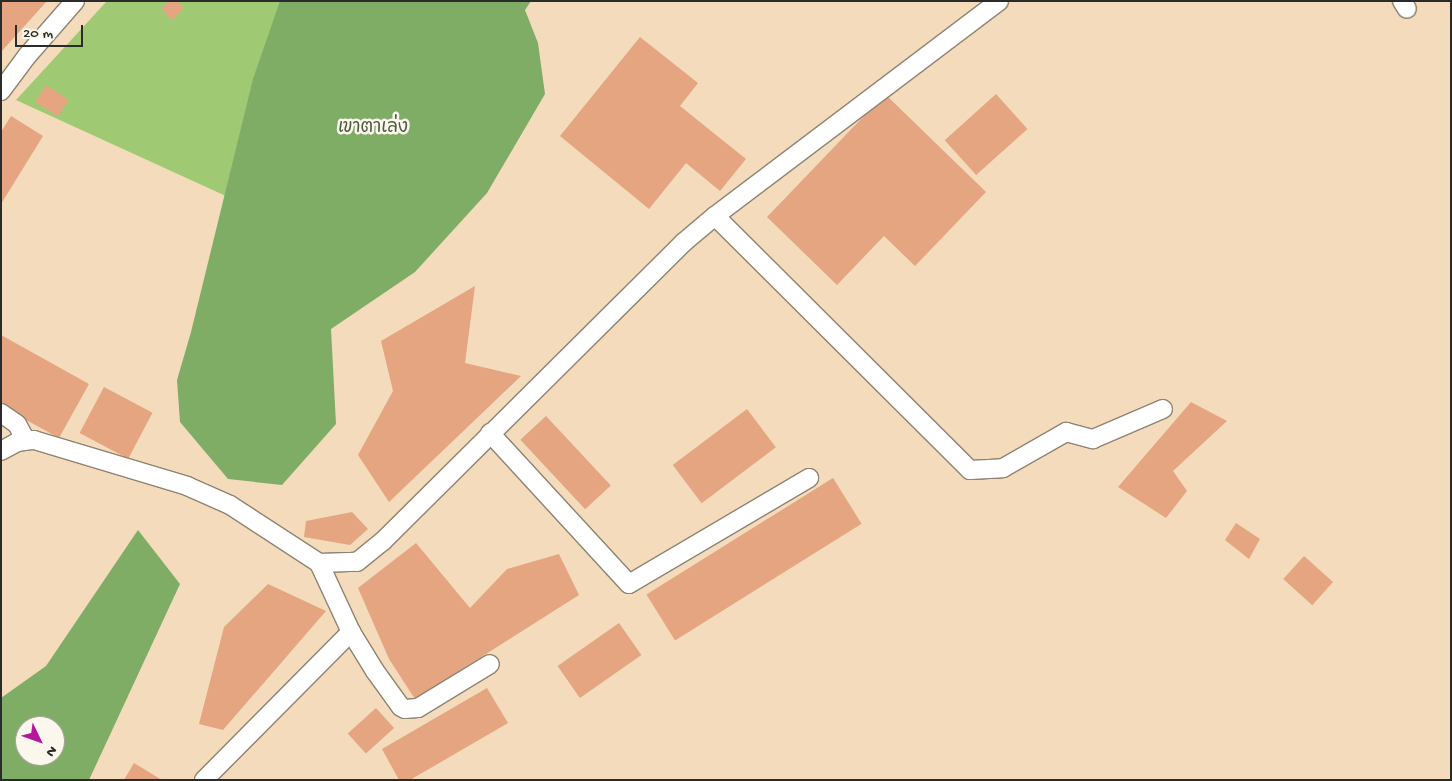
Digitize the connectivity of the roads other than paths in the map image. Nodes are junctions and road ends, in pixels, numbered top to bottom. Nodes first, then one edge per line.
1 (75, 1) edge
2 (999, 1) edge
3 (1, 91) edge
4 (715, 216) junction
5 (1162, 409) dead end
6 (1, 413) edge
7 (490, 433) junction
8 (25, 439) junction
9 (1, 451) edge
10 (809, 478) dead end
11 (319, 563) junction
12 (351, 632) junction
13 (490, 664) dead end
14 (204, 780) edge

1 - 3 street
2 - 4 street
4 - 5 street
4 - 7 street
6 - 8 street
7 - 10 street
7 - 11 street
8 - 9 street
8 - 11 street
11 - 12 street
12 - 13 street
12 - 14 street

